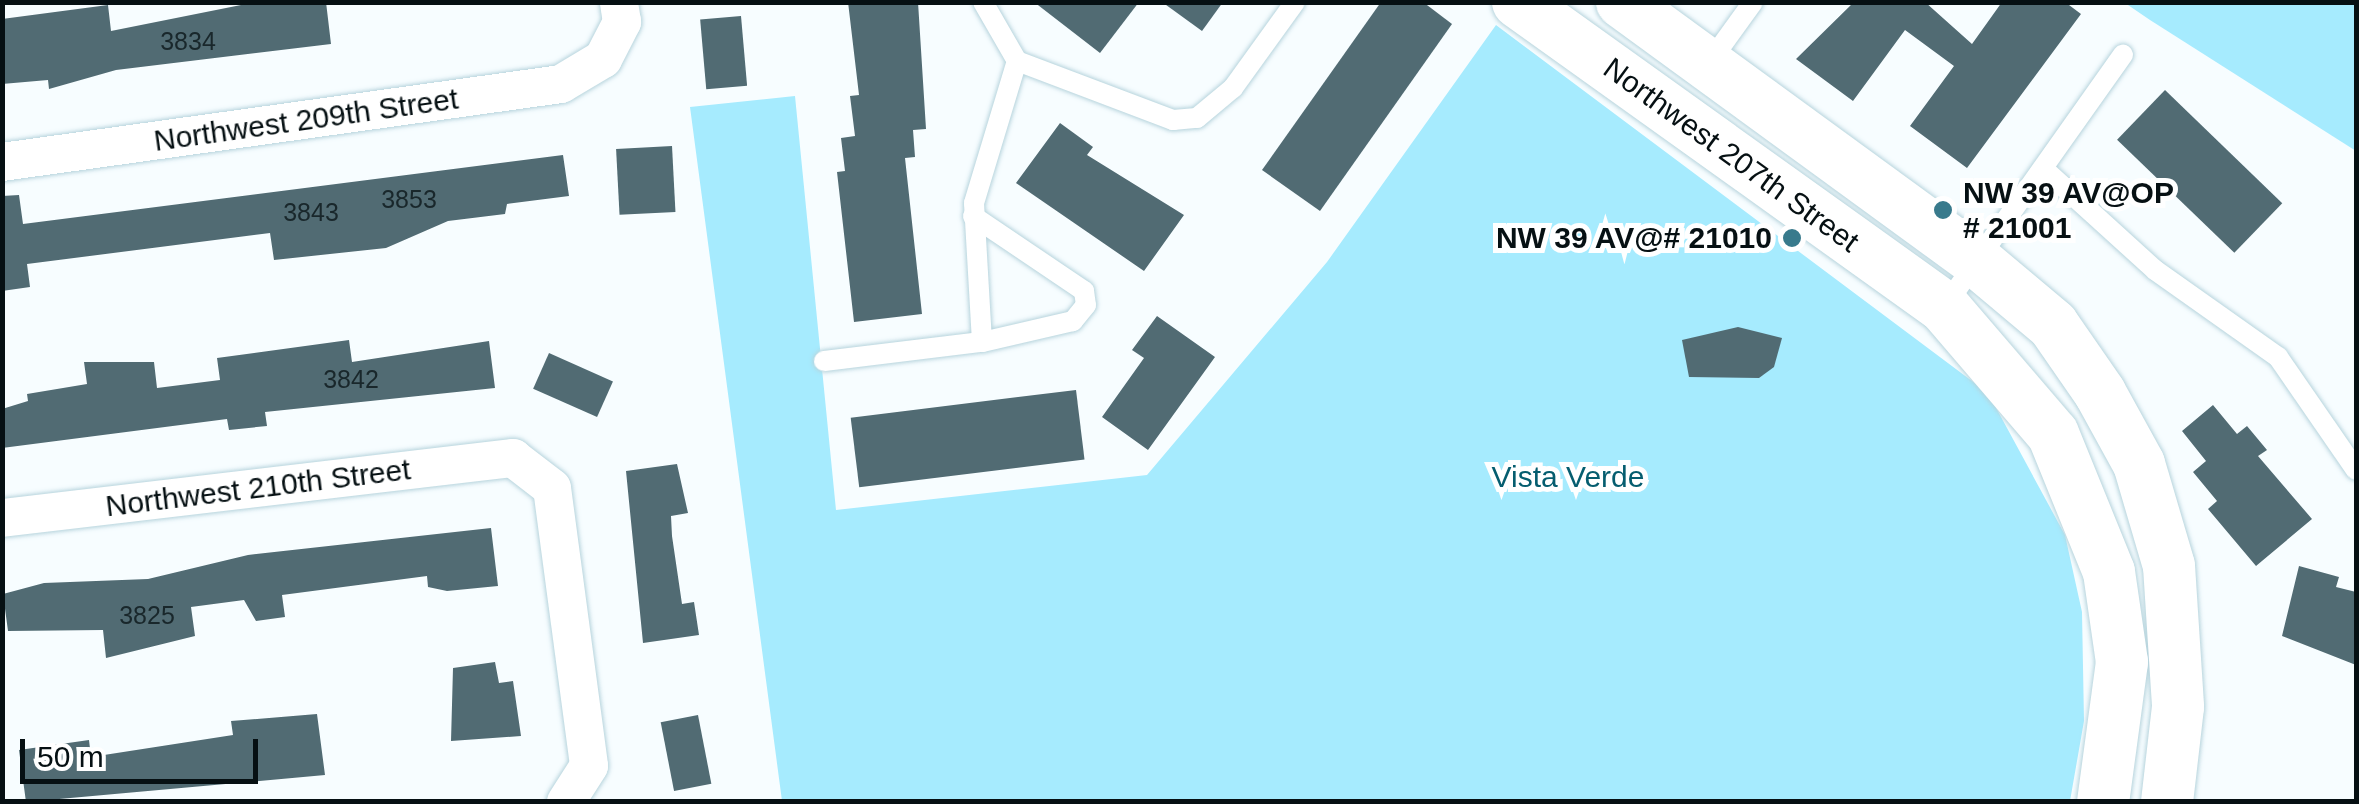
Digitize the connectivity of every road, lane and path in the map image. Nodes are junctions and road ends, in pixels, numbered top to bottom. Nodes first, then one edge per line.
1 (619, 2) edge
2 (983, 2) edge
3 (1295, 2) edge
4 (1518, 2) edge
5 (1622, 2) edge
6 (1754, 2) edge
7 (2123, 55) dead end
8 (1017, 61) junction
9 (1708, 64) junction
10 (2, 162) edge
11 (2047, 172) junction
12 (973, 216) junction
13 (1978, 262) junction
14 (1944, 307) junction
15 (982, 342) junction
16 (824, 360) dead end
17 (2356, 470) edge
18 (2, 518) edge
19 (569, 800) edge
20 (2103, 802) edge
21 (2167, 802) edge

1 - 10 street, Northwest 209th Street
2 - 8 lane
3 - 8 lane
4 - 14 street, Northwest 207th Street
5 - 9 street, Northwest 207th Street
6 - 9 lane
7 - 11 lane
8 - 12 lane
9 - 13 street, Northwest 207th Street
11 - 13 lane
11 - 17 lane
12 - 15 lane
12 - 15 lane
13 - 14 lane
13 - 21 street, Northwest 207th Street
14 - 20 street, Northwest 207th Street
15 - 16 lane
18 - 19 street, Northwest 210th Street

